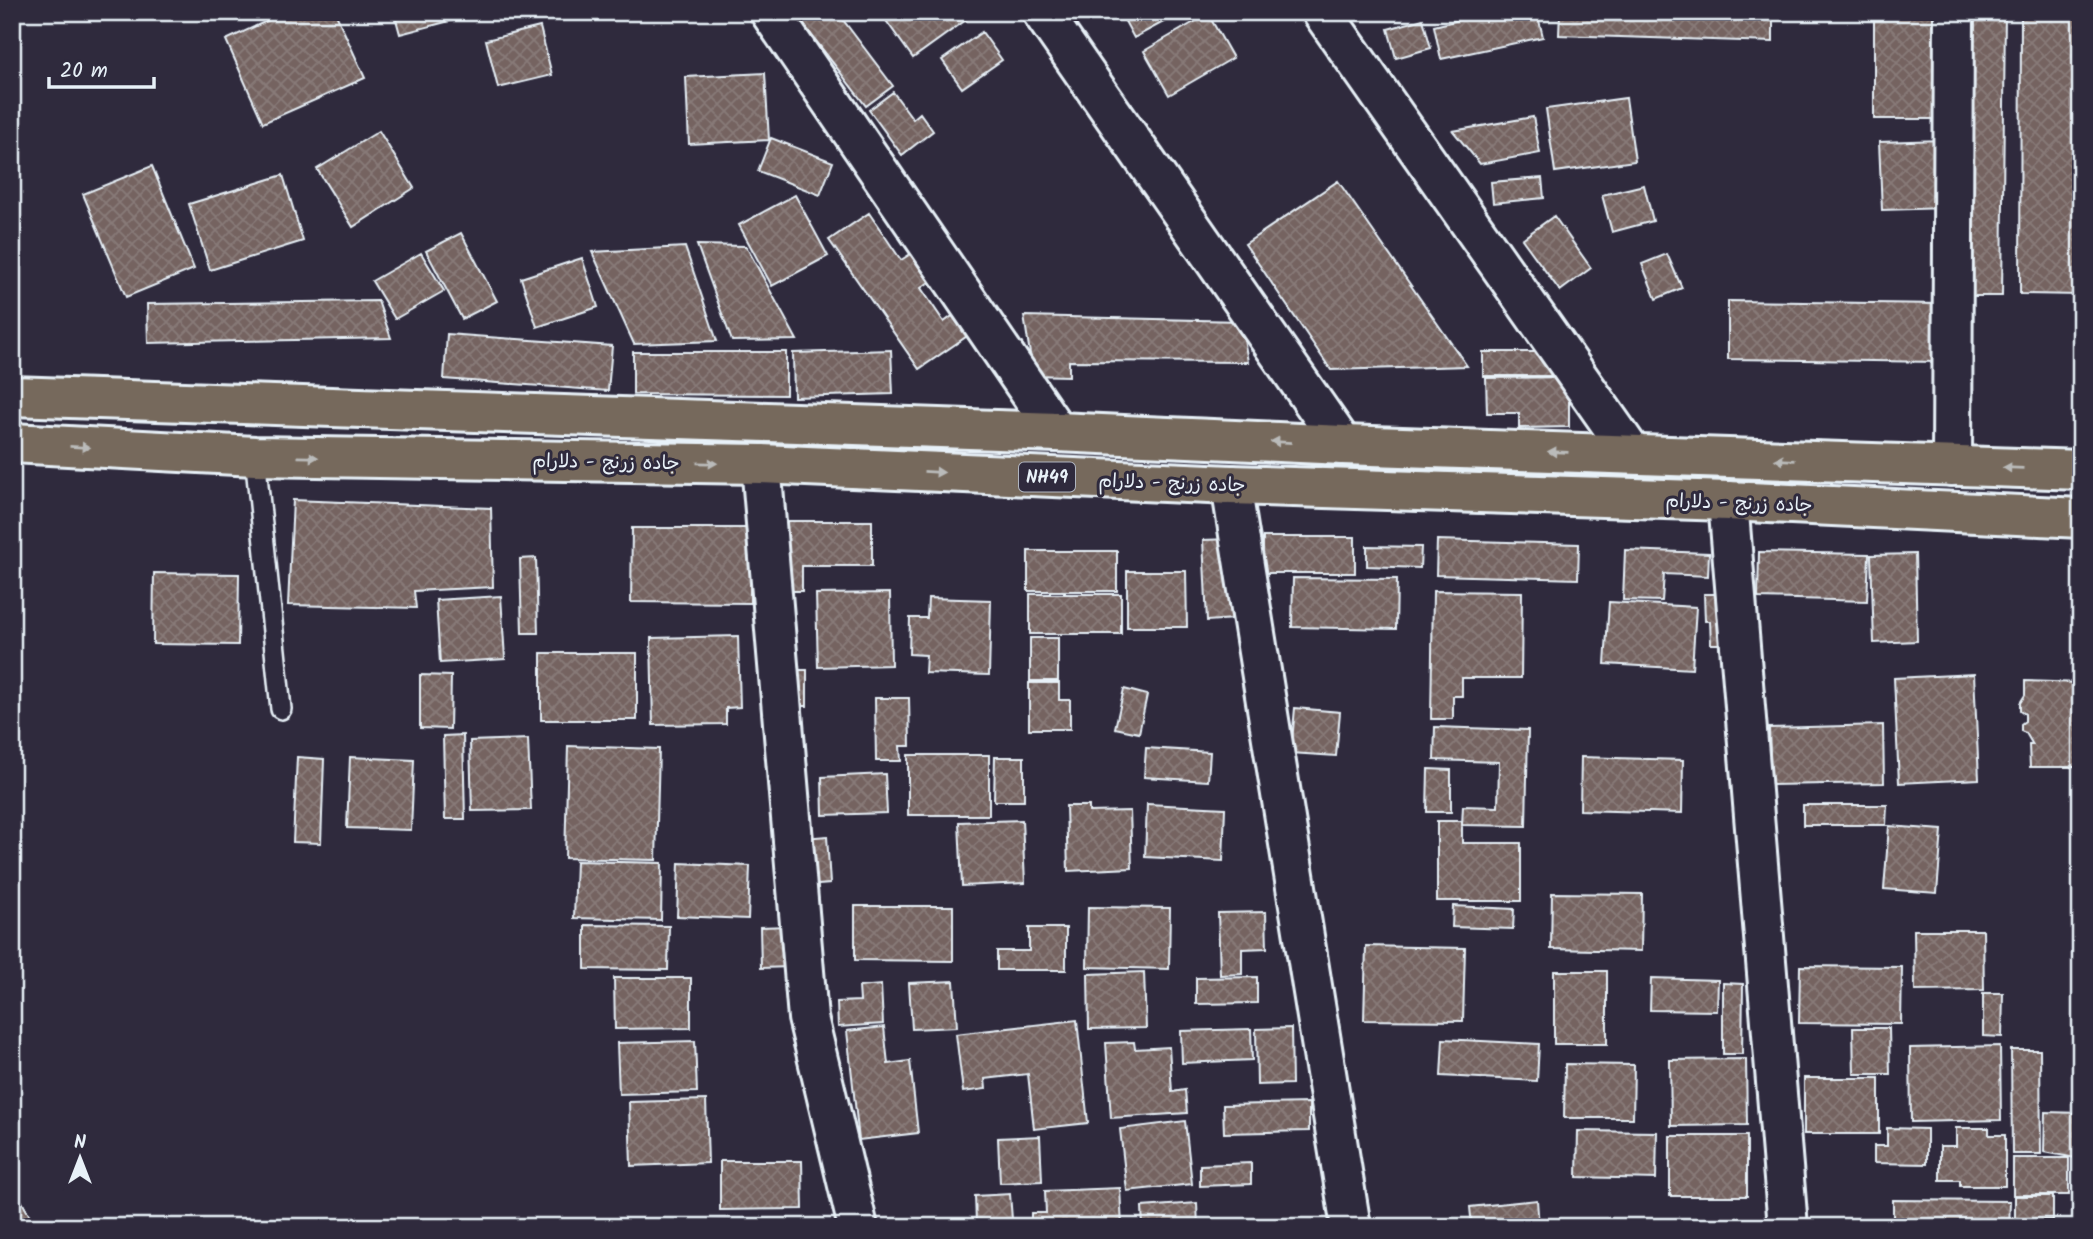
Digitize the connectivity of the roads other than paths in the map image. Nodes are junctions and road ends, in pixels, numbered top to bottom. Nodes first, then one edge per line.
1 (771, 12) edge
2 (1041, 12) edge
3 (1322, 12) edge
4 (1954, 12) edge
5 (12, 396) edge
6 (1057, 432) junction
7 (12, 443) edge
8 (1343, 445) junction
9 (1632, 454) junction
10 (255, 456) junction
11 (761, 464) junction
12 (1952, 466) junction
13 (2081, 470) edge
14 (1231, 485) junction
15 (1728, 501) junction
16 (2081, 517) edge
17 (281, 709) dead end
18 (858, 1227) edge
19 (1350, 1227) edge
20 (1788, 1227) edge

1 - 6 street
2 - 8 street
3 - 9 street
4 - 12 street
5 - 6 highway
8 -> 6 highway
7 -> 10 highway, جاده زرنج - دلارام / NH49
9 -> 8 highway
12 -> 9 highway
10 -> 11 highway, جاده زرنج - دلارام / NH49
10 - 17 lane
11 -> 14 highway, جاده زرنج - دلارام / NH49
11 - 18 street
13 -> 12 highway
14 - 15 highway, جاده زرنج - دلارام / NH49
14 - 19 street
15 - 16 highway, جاده زرنج - دلارام / NH49
15 - 20 street

